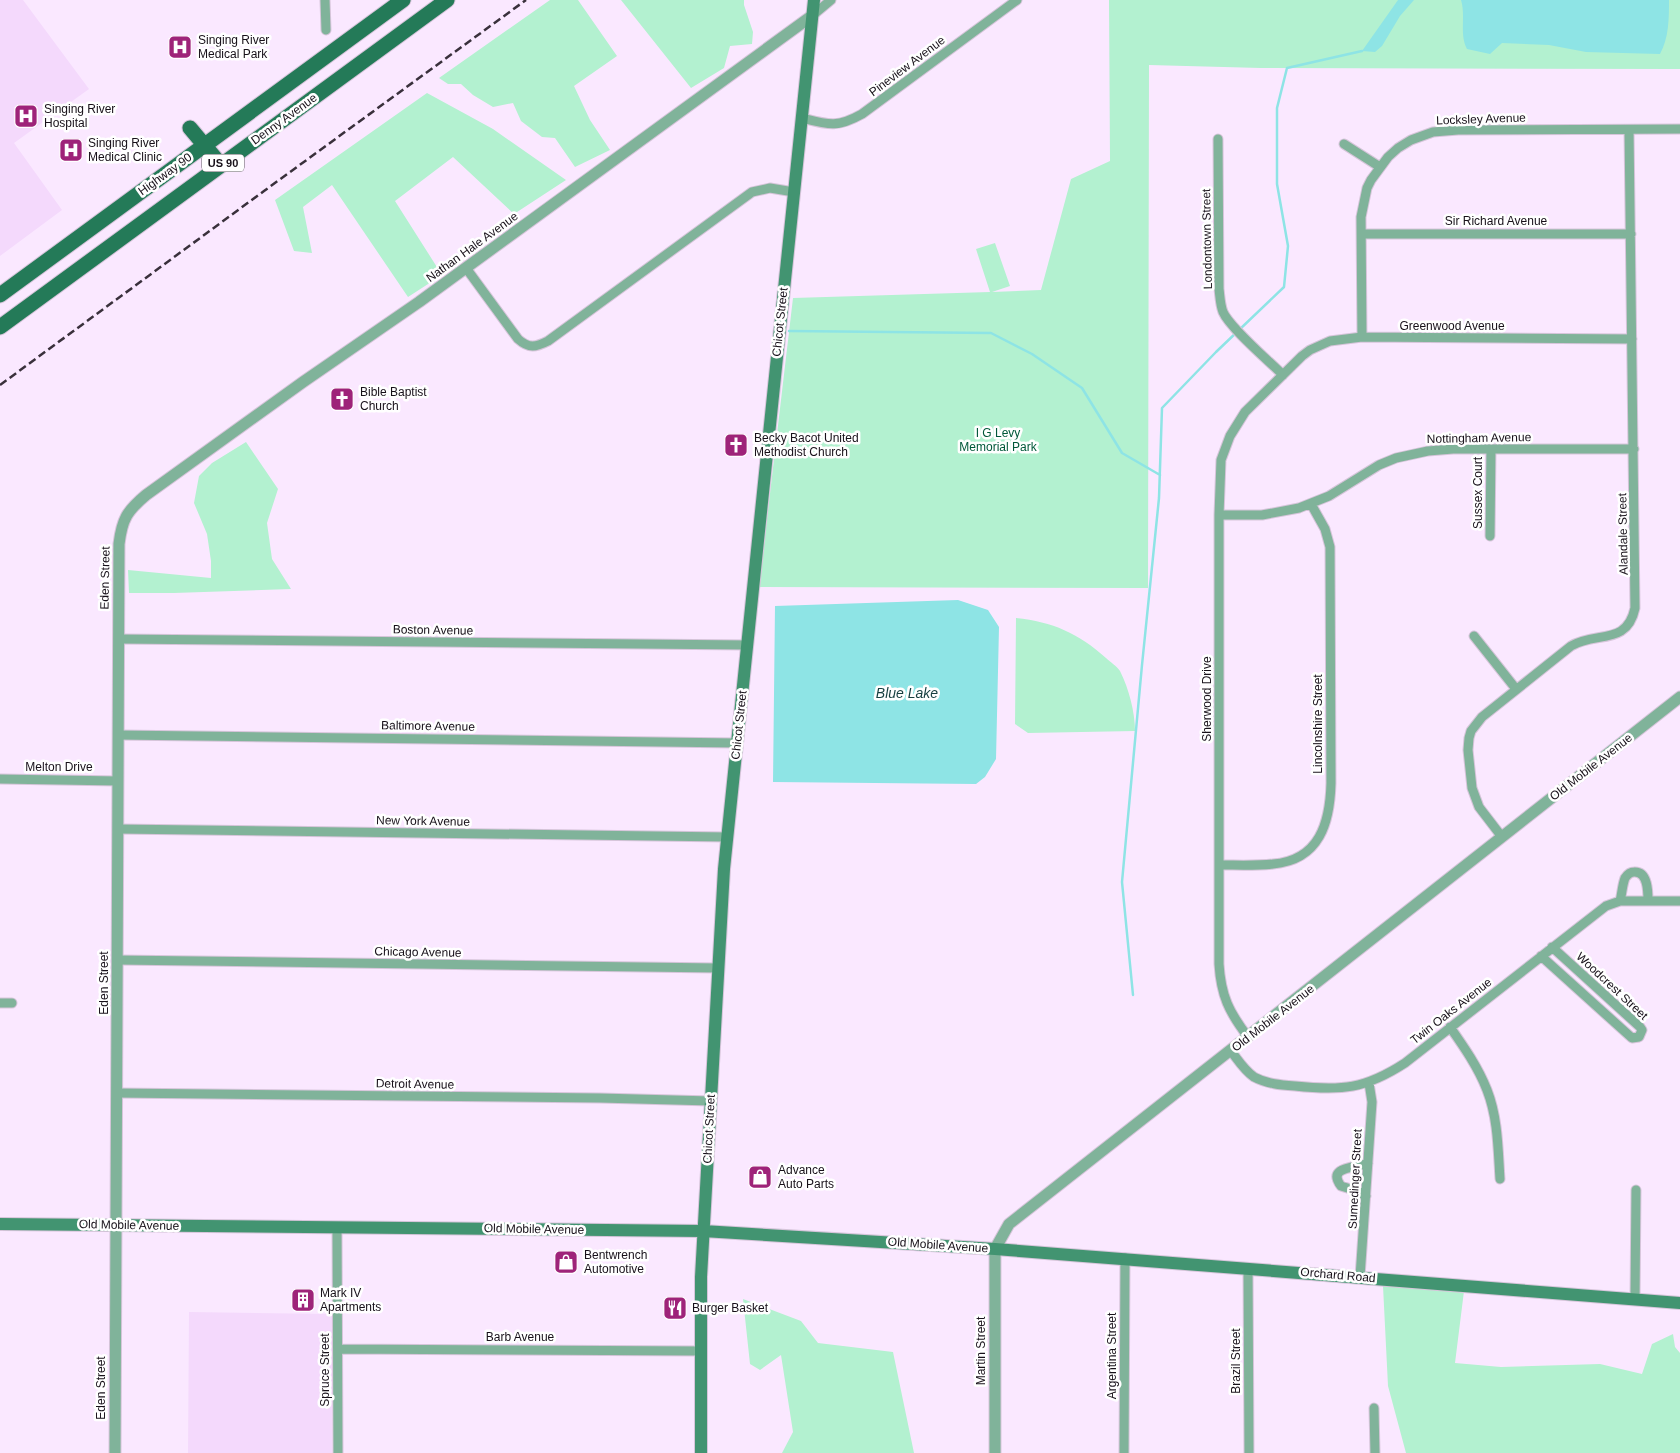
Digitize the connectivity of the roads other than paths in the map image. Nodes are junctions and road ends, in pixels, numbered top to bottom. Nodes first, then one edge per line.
1 (324, 0) edge
2 (403, 0) edge
3 (447, 0) edge
4 (814, 0) edge
5 (831, 0) edge
6 (1017, 0) edge
7 (813, 15) junction
8 (326, 30) dead end
9 (802, 118) junction
10 (190, 128) dead end
11 (1680, 129) edge
12 (1629, 130) junction
13 (1218, 139) dead end
14 (1344, 144) dead end
15 (205, 145) junction
16 (221, 165) junction
17 (1380, 167) junction
18 (794, 192) junction
19 (1362, 234) junction
20 (1631, 234) junction
21 (466, 268) junction
22 (0, 295) edge
23 (0, 327) edge
24 (1362, 337) junction
25 (1632, 339) junction
26 (1283, 375) junction
27 (1634, 449) junction
28 (1491, 450) junction
29 (1311, 504) junction
30 (127, 514) joint
31 (1219, 515) junction
32 (1490, 536) dead end
33 (1474, 636) dead end
34 (119, 639) junction
35 (747, 645) junction
36 (1516, 689) junction
37 (1680, 697) edge
38 (118, 735) junction
39 (737, 743) junction
40 (0, 779) edge
41 (118, 781) junction
42 (118, 830) junction
43 (727, 837) junction
44 (1502, 837) junction
45 (1220, 865) junction
46 (1648, 901) junction
47 (1680, 901) edge
48 (1620, 902) junction
49 (1552, 947) junction
50 (1541, 956) junction
51 (118, 960) junction
52 (718, 968) junction
53 (0, 1003) edge
54 (12, 1003) dead end
55 (1450, 1028) junction
56 (1248, 1037) junction
57 (1231, 1051) junction
58 (1369, 1082) junction
59 (118, 1093) junction
60 (711, 1101) junction
61 (1368, 1163) junction
62 (1500, 1178) dead end
63 (1636, 1190) dead end
64 (1366, 1196) junction
65 (0, 1224) edge
66 (116, 1225) junction
67 (338, 1227) junction
68 (703, 1231) junction
69 (995, 1249) junction
70 (1125, 1258) junction
71 (1248, 1268) junction
72 (1360, 1277) junction
73 (1636, 1299) junction
74 (1680, 1303) edge
75 (338, 1348) junction
76 (701, 1351) junction
77 (1374, 1408) dead end
78 (115, 1453) edge
79 (338, 1453) edge
80 (701, 1453) edge
81 (995, 1453) edge
82 (1124, 1453) edge
83 (1249, 1453) edge
84 (1375, 1453) edge

1 - 8 street
2 - 15 main road, Highway 90 / US 90
3 - 16 main road, Denny Avenue / US 90
4 - 7 main road, Chicot Street
5 - 7 street, Nathan Hale Avenue
6 - 9 street, Pineview Avenue
7 - 9 main road, Chicot Street
7 - 21 street, Nathan Hale Avenue
9 - 18 main road, Chicot Street
10 - 15 main road
11 - 12 street, Locksley Avenue
12 - 17 street, Locksley Avenue
12 - 20 street, Alandale Street
13 - 26 street, Londontown Street
14 - 17 street
15 - 16 main road
15 - 22 main road, Highway 90 / US 90
16 - 23 main road, Denny Avenue / US 90
17 - 19 street, Locksley Avenue
18 - 21 street
18 - 35 main road, Chicot Street
19 - 20 street, Sir Richard Avenue
19 - 24 street, Locksley Avenue
20 - 25 street, Alandale Street
21 - 30 street, Nathan Hale Avenue
24 - 25 street, Greenwood Avenue
24 - 26 street, Greenwood Avenue
25 - 27 street, Alandale Street
26 - 31 street, Sherwood Drive
27 - 28 street, Nottingham Avenue
27 - 36 street, Alandale Street
28 - 29 street, Nottingham Avenue
28 - 32 street, Sussex Court
29 - 31 street, Nottingham Avenue
29 - 45 street, Lincolnshire Street
30 - 34 street, Eden Street
31 - 45 street, Sherwood Drive
33 - 36 street
34 - 35 street, Boston Avenue
34 - 38 street, Eden Street
35 - 39 main road, Chicot Street
36 - 44 street, Alandale Street
37 - 44 street, Old Mobile Avenue
38 - 39 street, Baltimore Avenue
38 - 41 street, Eden Street
39 - 43 main road, Chicot Street
40 - 41 street, Melton Drive
41 - 42 street, Eden Street
42 - 43 street, New York Avenue
42 - 51 street, Eden Street
43 - 52 main road, Chicot Street
44 - 56 street, Old Mobile Avenue
45 - 56 street, Sherwood Drive
46 - 47 street, Twin Oaks Avenue
46 - 48 street, Twin Oaks Avenue
46 - 48 street
48 - 49 street, Twin Oaks Avenue
49 - 50 street, Twin Oaks Avenue
49 - 50 street, Woodcrest Street
50 - 55 street, Twin Oaks Avenue
51 - 52 street, Chicago Avenue
51 - 59 street, Eden Street
52 - 60 main road, Chicot Street
53 - 54 street
55 - 58 street, Twin Oaks Avenue
55 - 62 street
56 - 57 street, Old Mobile Avenue
57 - 58 street, Twin Oaks Avenue
57 - 69 street, Old Mobile Avenue
58 - 61 street, Sumedinger Street
59 - 60 street, Detroit Avenue
59 - 66 street, Eden Street
60 - 68 main road, Chicot Street
61 - 64 street, Sumedinger Street
61 - 64 street
63 - 73 street
64 - 72 street, Sumedinger Street
65 - 66 main road, Old Mobile Avenue
66 - 67 main road, Old Mobile Avenue
66 - 78 street, Eden Street
67 - 68 main road, Old Mobile Avenue
67 - 75 street, Spruce Street
68 - 69 main road, Old Mobile Avenue
68 - 76 main road, Chicot Street
69 - 70 main road, Orchard Road
69 - 81 street, Martin Street
70 - 71 main road, Orchard Road
70 - 82 street, Argentina Street
71 - 72 main road, Orchard Road
71 - 83 street, Brazil Street
72 - 73 main road, Orchard Road
73 - 74 main road, Orchard Road
75 - 76 street, Barb Avenue
75 - 79 street, Spruce Street
76 - 80 main road, Chicot Street
77 - 84 street

